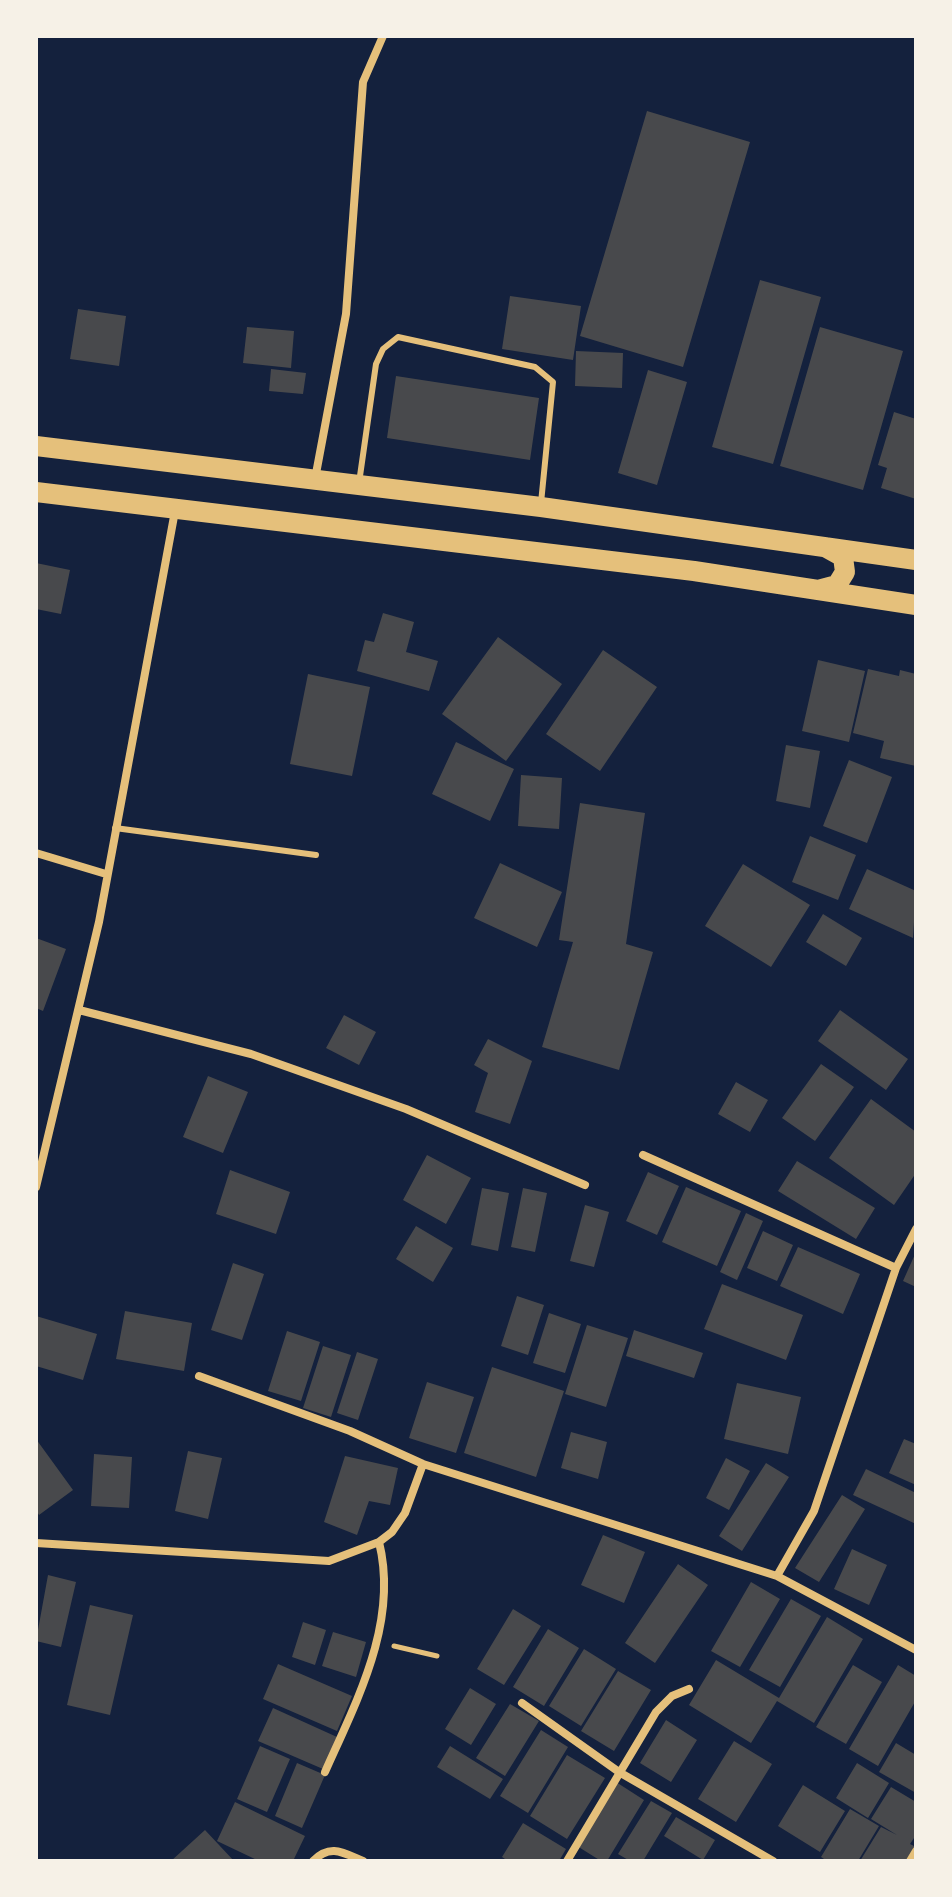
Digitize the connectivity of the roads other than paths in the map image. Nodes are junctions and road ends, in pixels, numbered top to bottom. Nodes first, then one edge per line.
1 (383, 36) edge
2 (36, 446) edge
3 (315, 480) junction
4 (359, 486) junction
5 (36, 492) edge
6 (541, 507) junction
7 (175, 510) junction
8 (825, 547) junction
9 (880, 554) junction
10 (916, 560) edge
11 (818, 590) junction
12 (874, 598) junction
13 (916, 605) edge
14 (115, 828) junction
15 (36, 853) edge
16 (316, 855) dead end
17 (106, 874) junction
18 (79, 1010) junction
19 (643, 1155) dead end
20 (585, 1185) dead end
21 (36, 1187) edge
22 (916, 1229) edge
23 (896, 1268) junction
24 (199, 1376) dead end
25 (423, 1464) junction
26 (379, 1542) junction
27 (36, 1543) edge
28 (777, 1576) junction
29 (916, 1650) edge
30 (689, 1689) dead end
31 (522, 1703) dead end
32 (325, 1772) dead end
33 (619, 1772) junction
34 (916, 1851) edge
35 (313, 1861) edge
36 (363, 1861) edge
37 (567, 1861) edge
38 (773, 1861) edge
39 (910, 1861) edge

1 - 3 street
2 - 3 main road
3 - 4 main road
4 - 6 main road
4 - 6 lane
5 - 7 main road
6 - 8 main road
7 - 11 main road
7 - 14 street
8 - 9 main road
8 - 11 main road
9 - 10 main road
9 - 12 main road
11 - 12 main road
12 - 13 main road
14 - 16 lane
14 - 17 street
15 - 17 street
17 - 18 street
18 - 20 street
18 - 21 street
19 - 23 street
22 - 23 street
23 - 28 street
24 - 25 street
25 - 26 street
25 - 28 street
26 - 27 street
26 - 32 street
28 - 29 street
30 - 33 street
31 - 33 street
33 - 37 street
33 - 38 street
34 - 39 street
35 - 36 street

